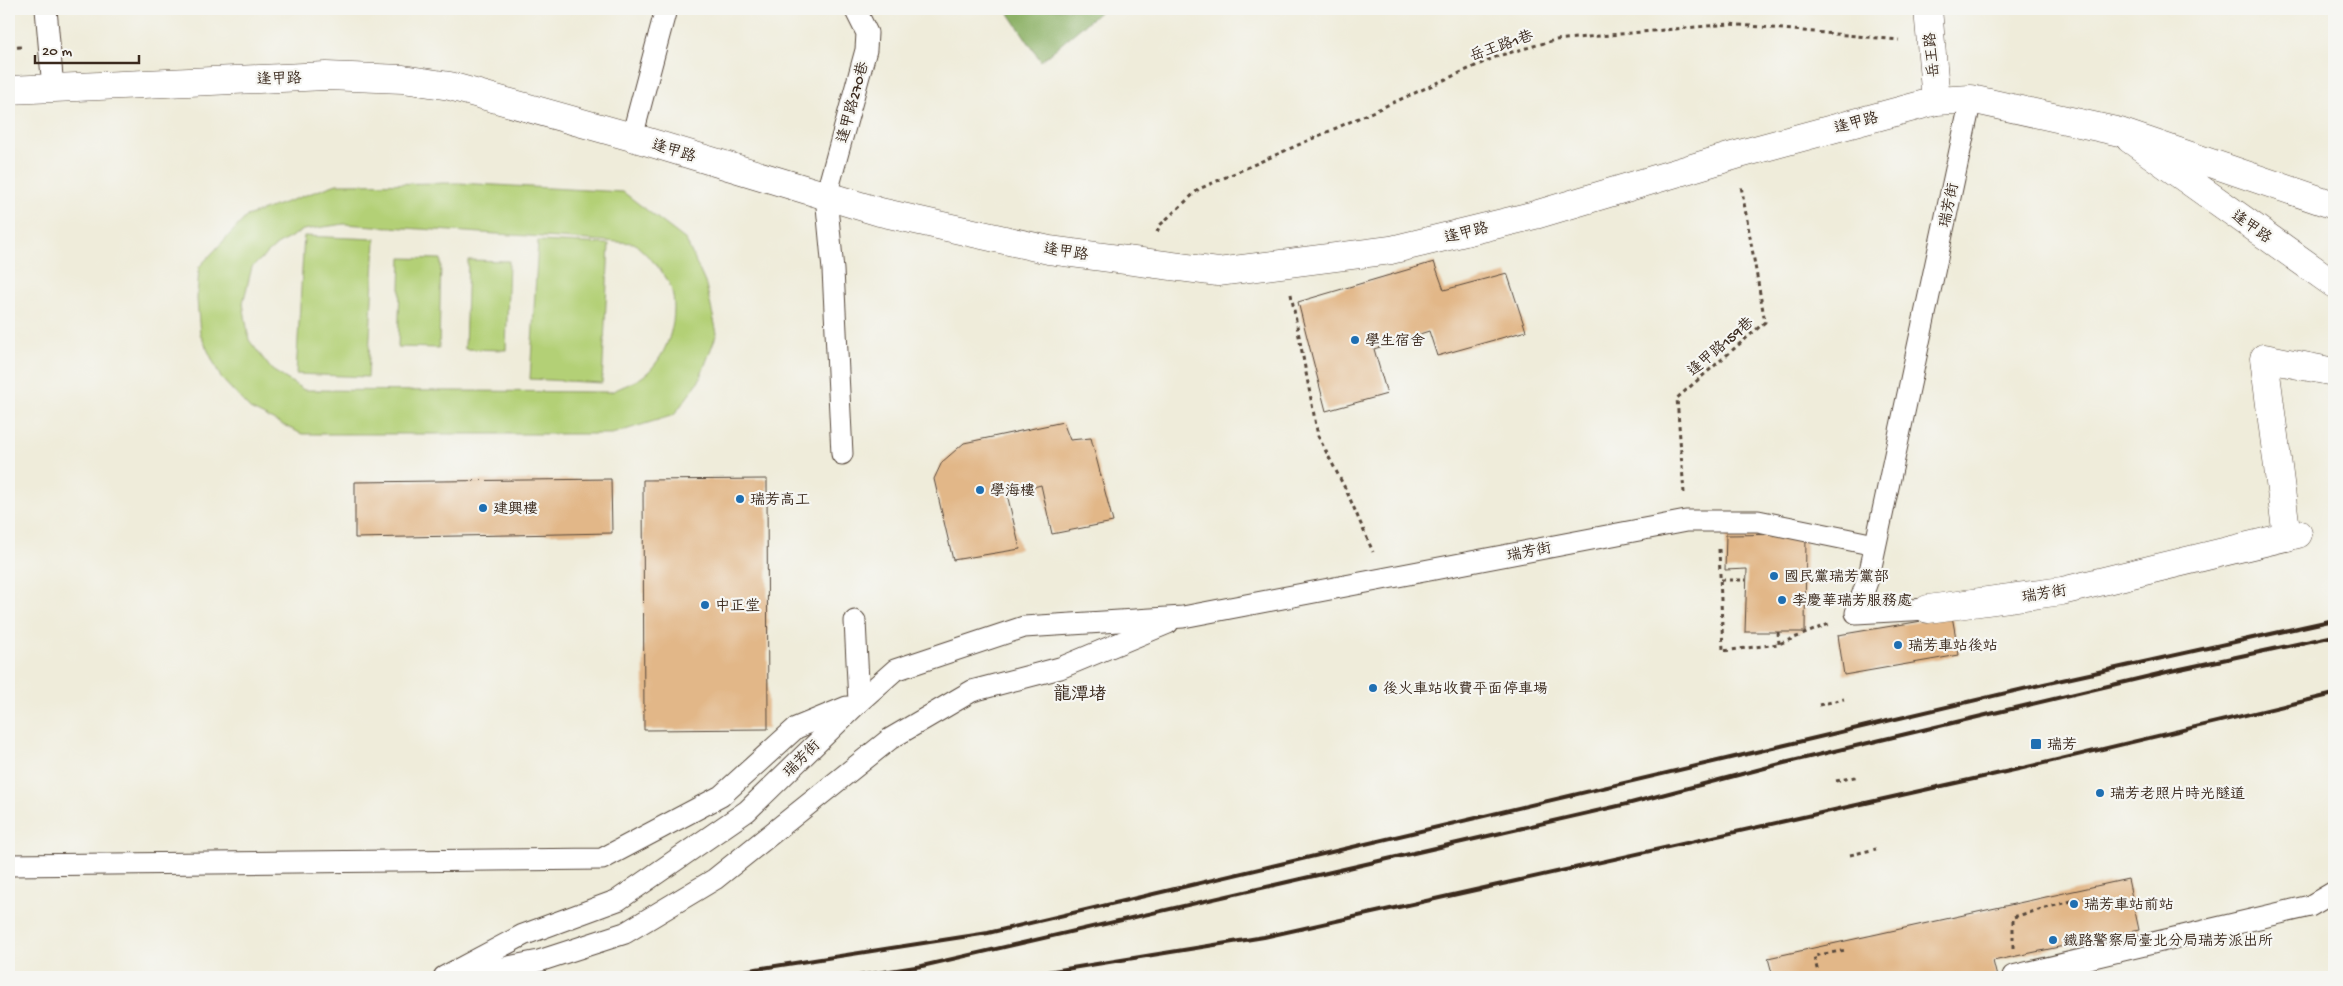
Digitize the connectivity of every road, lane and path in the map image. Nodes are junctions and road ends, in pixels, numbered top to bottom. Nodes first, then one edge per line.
1 (46, 9) edge
2 (666, 9) edge
3 (855, 9) edge
4 (1928, 9) edge
5 (1929, 43) junction
6 (54, 88) junction
7 (9, 90) edge
8 (1971, 99) junction
9 (1936, 101) junction
10 (2120, 132) junction
11 (632, 137) junction
12 (1736, 155) junction
13 (826, 196) junction
14 (2334, 205) edge
15 (1143, 262) junction
16 (1285, 263) junction
17 (2334, 284) edge
18 (2334, 372) edge
19 (842, 454) dead end
20 (1686, 521) junction
21 (1717, 521) junction
22 (1875, 545) junction
23 (1837, 577) dead end
24 (1385, 578) junction
25 (1806, 578) dead end
26 (1721, 580) junction
27 (1746, 580) dead end
28 (1928, 610) joint
29 (1856, 613) junction
30 (1183, 617) junction
31 (855, 621) dead end
32 (1778, 632) dead end
33 (1779, 644) junction
34 (1844, 699) dead end
35 (859, 702) junction
36 (1820, 704) dead end
37 (1859, 776) dead end
38 (1836, 781) dead end
39 (1876, 849) dead end
40 (1850, 855) dead end
41 (9, 865) edge
42 (2334, 892) edge
43 (2086, 897) dead end
44 (1846, 950) dead end
45 (2014, 976) edge
46 (444, 977) edge
47 (456, 977) edge
48 (1818, 977) edge

1 - 6 lane
2 - 11 lane
3 - 13 lane, 逢甲路270巷
4 - 5 main road, 岳王路
5 - 9 main road, 岳王路
5 - 15 path, 岳王路1巷
6 - 7 main road, 逢甲路
6 - 11 main road, 逢甲路
8 - 9 main road, 逢甲路
8 - 10 main road, 逢甲路
8 - 22 lane, 瑞芳街
9 - 12 main road, 逢甲路
10 - 14 main road, 逢甲路
10 - 17 main road, 逢甲路
11 - 13 main road, 逢甲路
12 - 16 main road, 逢甲路
12 - 20 path, 逢甲路159巷
13 - 15 main road, 逢甲路
13 - 19 lane
15 - 16 main road, 逢甲路
16 - 24 path
18 - 28 main road, 瑞芳街
20 - 21 lane, 瑞芳街
20 - 24 lane, 瑞芳街
21 - 22 lane, 瑞芳街
21 - 26 path
22 - 29 lane, 瑞芳街
23 - 25 path
24 - 30 lane, 瑞芳街
26 - 27 path
26 - 33 path
28 - 29 lane, 瑞芳街
29 - 33 path
30 - 35 lane, 瑞芳街
30 - 47 lane, 瑞芳街
31 - 35 lane
32 - 33 path
34 - 36 path
35 - 41 lane
35 - 46 lane, 瑞芳街
37 - 38 path
39 - 40 path
42 - 45 lane
43 - 45 path
44 - 48 path

